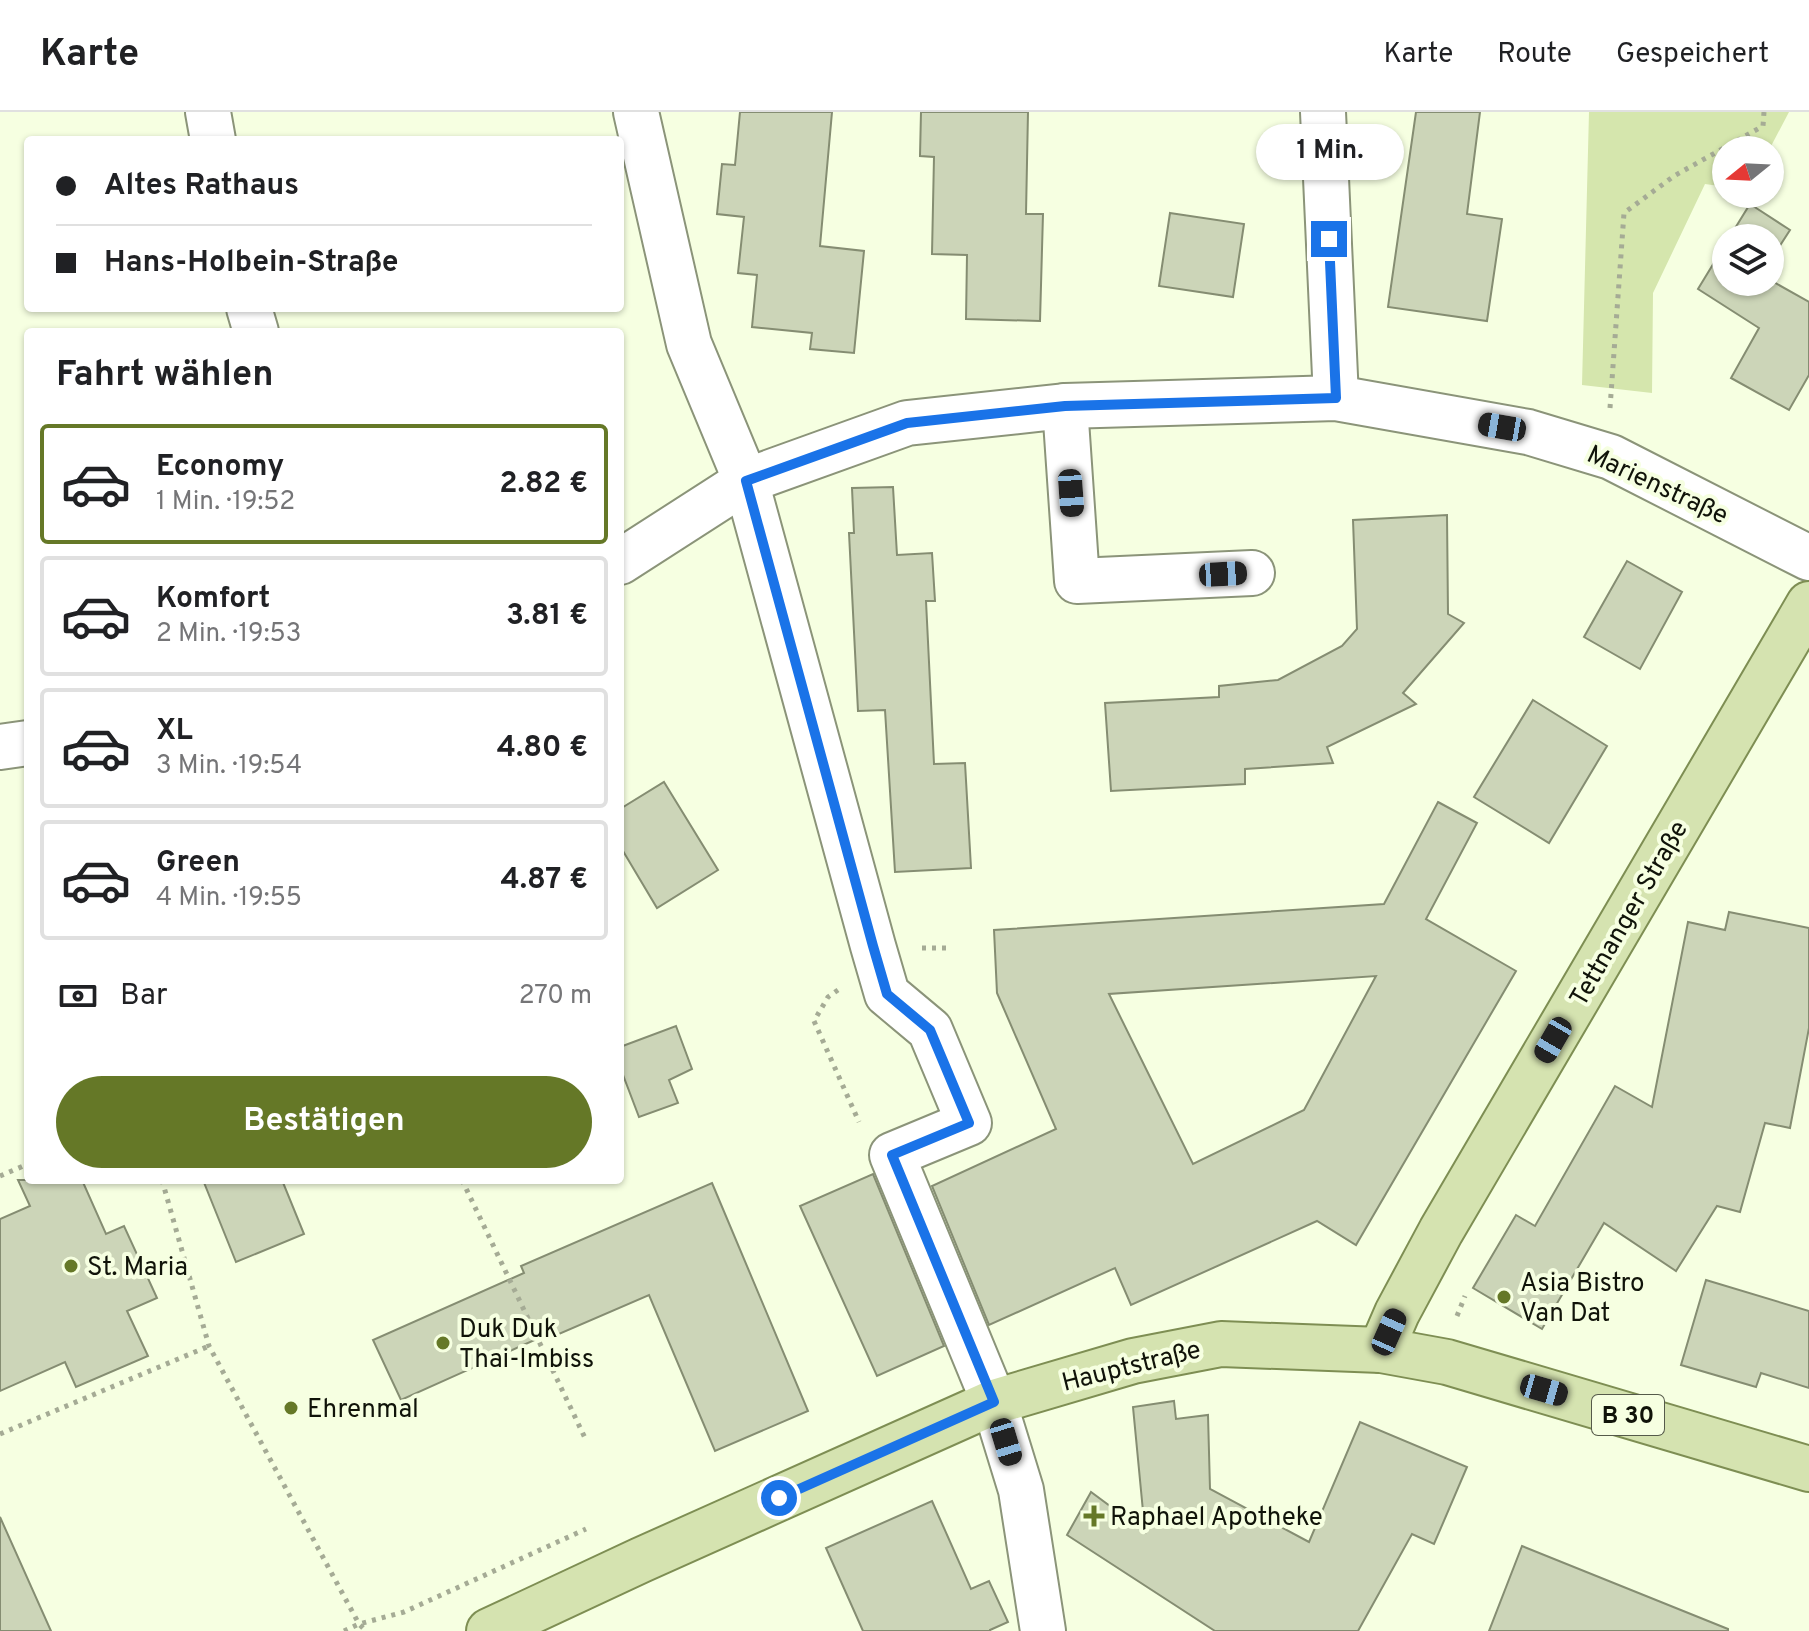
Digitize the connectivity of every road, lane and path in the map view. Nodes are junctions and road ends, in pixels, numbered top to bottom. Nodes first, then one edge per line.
1 (208, 112) edge
2 (636, 112) edge
3 (1323, 112) edge
4 (1764, 112) edge
5 (212, 136) edge
6 (1336, 398) junction
7 (1065, 406) junction
8 (1611, 457) junction
9 (746, 481) junction
10 (1809, 558) edge
11 (624, 559) edge
12 (1252, 573) dead end
13 (1809, 604) edge
14 (24, 744) edge
15 (0, 747) edge
16 (876, 955) junction
17 (892, 1155) junction
18 (24, 1166) edge
19 (0, 1176) edge
20 (163, 1184) edge
21 (464, 1184) edge
22 (209, 1346) junction
23 (1381, 1350) junction
24 (994, 1402) junction
25 (0, 1434) edge
26 (586, 1440) dead end
27 (1809, 1469) edge
28 (359, 1624) junction
29 (344, 1631) edge
30 (366, 1631) edge
31 (489, 1631) edge
32 (1043, 1631) edge

1 - 5 street
2 - 9 street
3 - 6 street
4 - 8 path
6 - 7 street, Marienstraße
6 - 8 street, Marienstraße
7 - 9 street, Marienstraße
7 - 12 street
8 - 10 street, Marienstraße
9 - 11 street, Marienstraße
9 - 16 street
13 - 23 main road, Tettnanger Straße
14 - 15 street
16 - 17 path
16 - 17 street
17 - 24 street
18 - 19 path
20 - 22 path
21 - 26 path
22 - 25 path
22 - 28 path
23 - 24 main road, Hauptstraße / B 30
23 - 27 main road, Hauptstraße / B 30
24 - 31 main road, Hauptstraße / B 30
24 - 32 street
28 - 29 path
28 - 30 path

